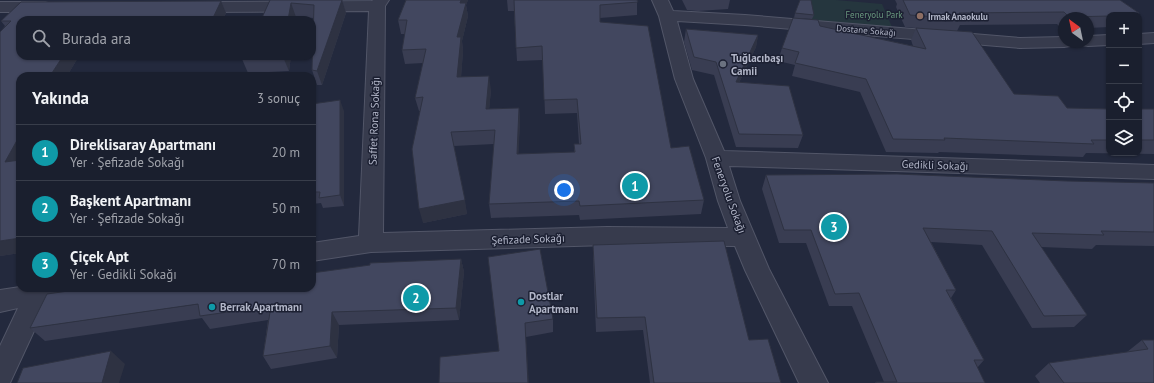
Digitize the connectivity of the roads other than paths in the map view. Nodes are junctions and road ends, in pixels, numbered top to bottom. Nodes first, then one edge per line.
1 (379, 3) edge
2 (3, 6) edge
3 (56, 7) edge
4 (181, 7) edge
5 (663, 8) edge
6 (1142, 38) edge
7 (1154, 38) edge
8 (1106, 40) edge
9 (1094, 41) edge
10 (1058, 42) edge
11 (716, 158) junction
12 (1154, 172) edge
13 (744, 237) junction
14 (371, 243) junction
15 (316, 251) edge
16 (51, 292) edge
17 (38, 294) junction
18 (0, 301) edge
19 (0, 374) edge
20 (814, 383) edge

1 - 4 street
1 - 14 street, Saffet Rona Sokağı
2 - 3 street
5 - 10 street, Dostane Sokağı
5 - 11 street, Feneryolu Sokağı
6 - 7 street
8 - 9 street
11 - 12 street, Gedikli Sokağı
11 - 13 street, Feneryolu Sokağı
13 - 14 street, Şefizade Sokağı
13 - 20 street, Feneryolu Sokağı
14 - 15 street, Şefizade Sokağı
16 - 17 street
17 - 18 street
17 - 19 street

